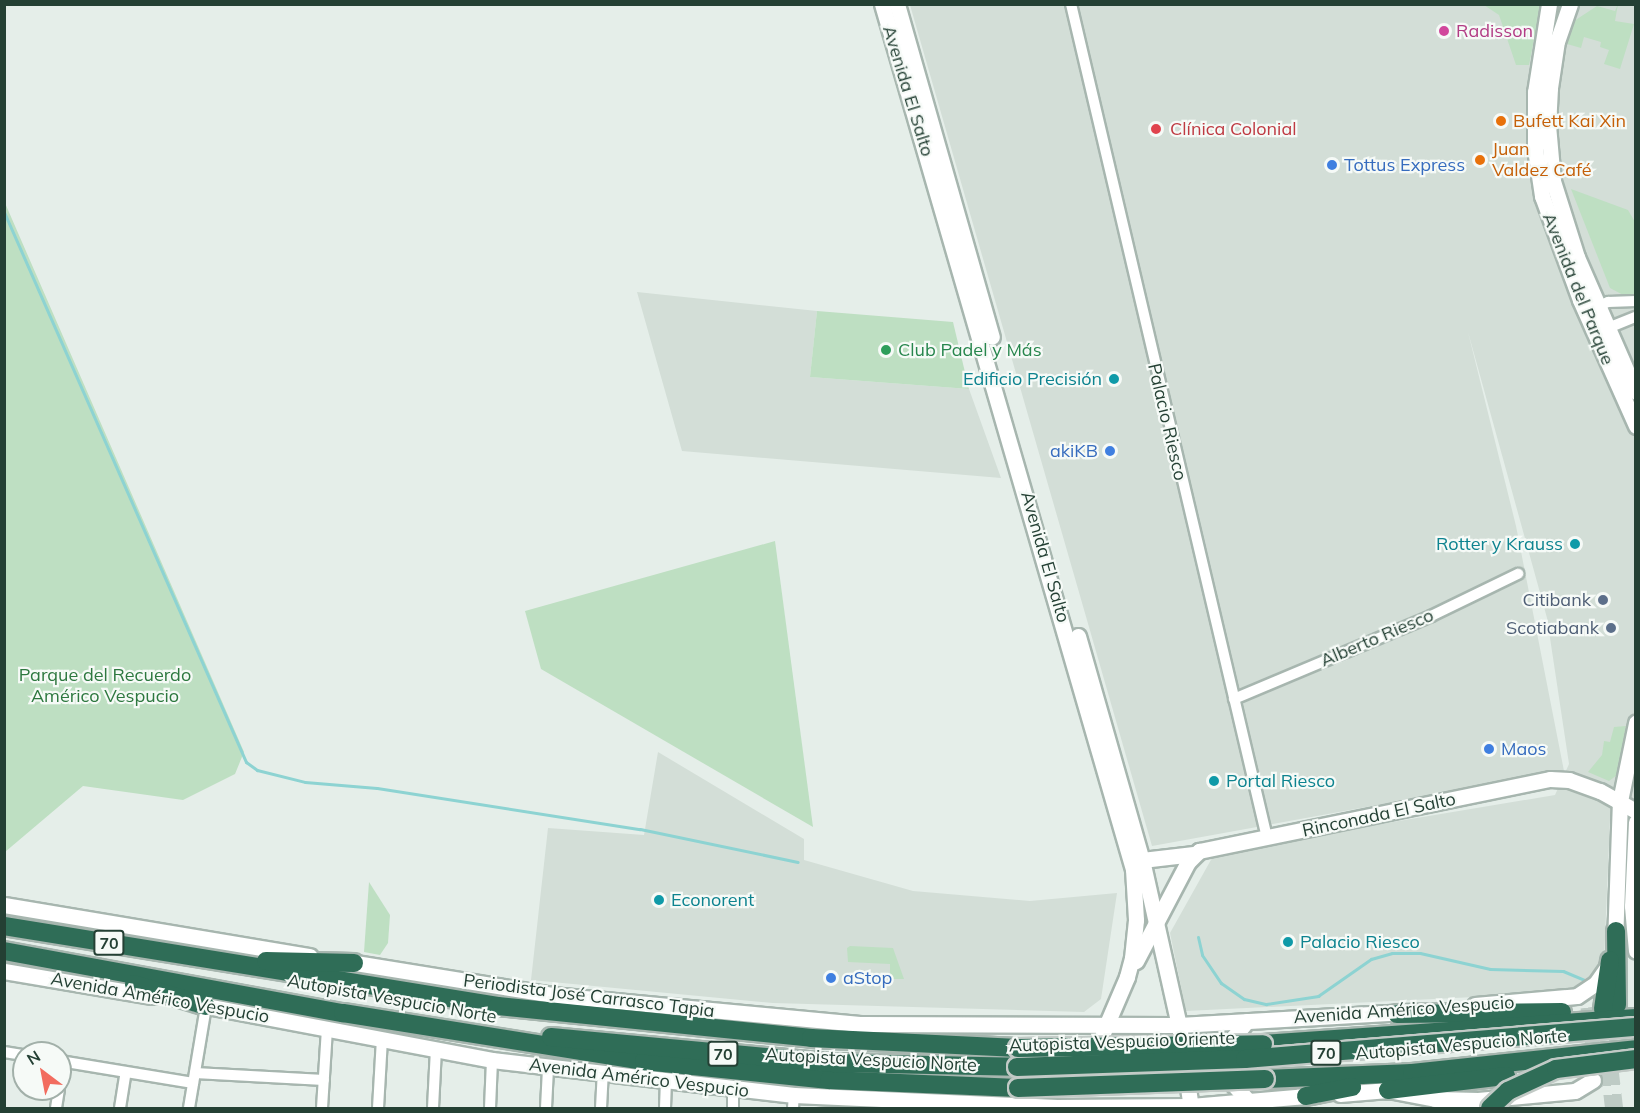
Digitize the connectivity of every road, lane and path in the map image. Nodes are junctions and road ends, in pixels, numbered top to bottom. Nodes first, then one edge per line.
1 (882, 4) edge
2 (897, 4) edge
3 (1071, 4) edge
4 (1549, 4) edge
5 (1570, 4) edge
6 (1635, 301) edge
7 (1592, 310) junction
8 (1635, 317) edge
9 (1601, 331) junction
10 (1635, 392) edge
11 (1635, 426) edge
12 (1518, 574) dead end
13 (1234, 699) junction
14 (1635, 723) edge
15 (1620, 801) junction
16 (1635, 811) edge
17 (1635, 822) edge
18 (1267, 838) junction
19 (1194, 854) junction
20 (1142, 860) junction
21 (4, 905) edge
22 (1155, 922) junction
23 (4, 926) edge
24 (1624, 931) junction
25 (4, 951) edge
26 (1635, 951) edge
27 (213, 960) junction
28 (1611, 960) junction
29 (73, 962) junction
30 (354, 963) junction
31 (4, 971) edge
32 (1127, 977) junction
33 (1572, 997) junction
34 (206, 1006) junction
35 (1603, 1007) junction
36 (1397, 1014) junction
37 (1635, 1017) edge
38 (1247, 1021) junction
39 (1179, 1025) junction
40 (1106, 1026) junction
41 (430, 1027) junction
42 (1011, 1027) junction
43 (1635, 1027) edge
44 (327, 1028) junction
45 (382, 1038) junction
46 (436, 1048) junction
47 (1635, 1049) edge
48 (1017, 1057) junction
49 (1635, 1059) edge
50 (492, 1060) junction
51 (72, 1064) edge
52 (1493, 1065) junction
53 (548, 1068) junction
54 (1556, 1069) junction
55 (126, 1072) junction
56 (603, 1075) junction
57 (1083, 1075) junction
58 (194, 1078) junction
59 (324, 1080) junction
60 (1593, 1080) dead end
61 (666, 1082) junction
62 (734, 1090) junction
63 (1388, 1090) junction
64 (1306, 1096) junction
65 (1016, 1101) edge
66 (793, 1102) edge
67 (1249, 1102) junction
68 (851, 1104) edge
69 (912, 1105) edge
70 (1095, 1106) junction
71 (971, 1107) edge
72 (1191, 1107) edge
73 (120, 1108) edge
74 (189, 1108) edge
75 (322, 1108) edge
76 (378, 1108) edge
77 (433, 1108) edge
78 (490, 1108) edge
79 (546, 1108) edge
80 (601, 1108) edge
81 (665, 1108) edge
82 (733, 1108) edge
83 (1067, 1108) edge
84 (1490, 1108) edge

1 - 32 main road, Avenida El Salto
2 - 20 main road, Avenida El Salto
3 - 13 street, Palacio Riesco
4 - 7 main road, Avenida del Parque
5 - 7 main road, Avenida del Parque
6 - 7 street
7 - 9 main road, Avenida del Parque
8 - 9 street
9 - 10 main road, Avenida del Parque
9 - 11 main road, Avenida del Parque
12 - 13 street, Alberto Riesco
13 - 18 street, Palacio Riesco
14 - 15 main road
15 - 16 main road, Rinconada El Salto
15 - 18 main road, Rinconada El Salto
15 - 24 main road
17 - 24 main road
18 - 19 main road, Rinconada El Salto
19 - 20 main road, Rinconada El Salto
19 - 22 main road
20 - 22 main road, Avenida El Salto
21 - 30 main road, Periodista José Carrasco Tapia
22 - 32 main road
22 - 39 main road, Avenida El Salto
23 - 27 highway, Autopista Vespucio Norte / 70
24 - 26 main road
24 - 28 main road
24 - 35 highway
25 - 29 highway, Autopista Vespucio Norte / 70
27 - 30 highway
27 - 48 highway, Autopista Vespucio Norte / 70
28 - 33 main road, Avenida Américo Vespucio
28 - 35 highway
29 - 34 highway
29 - 41 highway, Autopista Vespucio Norte / 70
30 - 42 main road, Periodista José Carrasco Tapia
31 - 34 main road, Avenida Américo Vespucio
32 - 40 main road, Avenida El Salto
33 - 35 main road
33 - 36 main road, Avenida Américo Vespucio
34 - 44 main road, Avenida Américo Vespucio
34 - 58 street
36 - 37 highway
36 - 38 main road, Avenida Américo Vespucio
37 - 48 highway, Autopista Vespucio Norte / 70, bridge
38 - 39 main road, Avenida Américo Vespucio
38 - 67 main road
39 - 40 main road, Periodista José Carrasco Tapia
39 - 72 main road, Avenida El Salto
40 - 42 main road, Periodista José Carrasco Tapia
40 - 57 main road, Avenida El Salto
41 - 48 highway, Autopista Vespucio Oriente / 70
41 - 65 highway, Autopista Vespucio Norte
42 - 65 main road
43 - 48 highway, Autopista Vespucio Oriente / 70, bridge
44 - 45 main road, Avenida Américo Vespucio
44 - 59 street
45 - 46 main road, Avenida Américo Vespucio
45 - 76 street
46 - 50 main road, Avenida Américo Vespucio
46 - 77 street
47 - 52 highway, Autopista Vespucio Norte
49 - 54 highway, bridge
50 - 53 main road, Avenida Américo Vespucio
50 - 78 street
51 - 55 street
52 - 64 highway
52 - 65 highway, Autopista Vespucio Norte, bridge
53 - 56 main road, Avenida Américo Vespucio
53 - 79 street
54 - 63 highway
54 - 84 highway, bridge
55 - 58 street
55 - 73 street
56 - 61 main road, Avenida Américo Vespucio
56 - 80 street
57 - 70 main road
57 - 83 main road, Avenida El Salto
58 - 59 street
58 - 74 street
59 - 75 street
60 - 63 main road, Avenida Américo Vespucio
61 - 62 main road, Avenida Américo Vespucio
61 - 81 street
62 - 66 main road, Avenida Américo Vespucio
62 - 82 street
63 - 64 main road, Avenida Américo Vespucio
64 - 67 main road, Avenida Américo Vespucio
65 - 71 main road, Avenida Américo Vespucio
65 - 83 main road, Avenida Américo Vespucio
66 - 68 main road, Avenida Américo Vespucio
67 - 72 main road, Avenida Américo Vespucio
68 - 69 main road, Avenida Américo Vespucio
69 - 71 main road, Avenida Américo Vespucio
70 - 72 main road, Avenida Américo Vespucio
70 - 83 main road, Avenida Américo Vespucio

